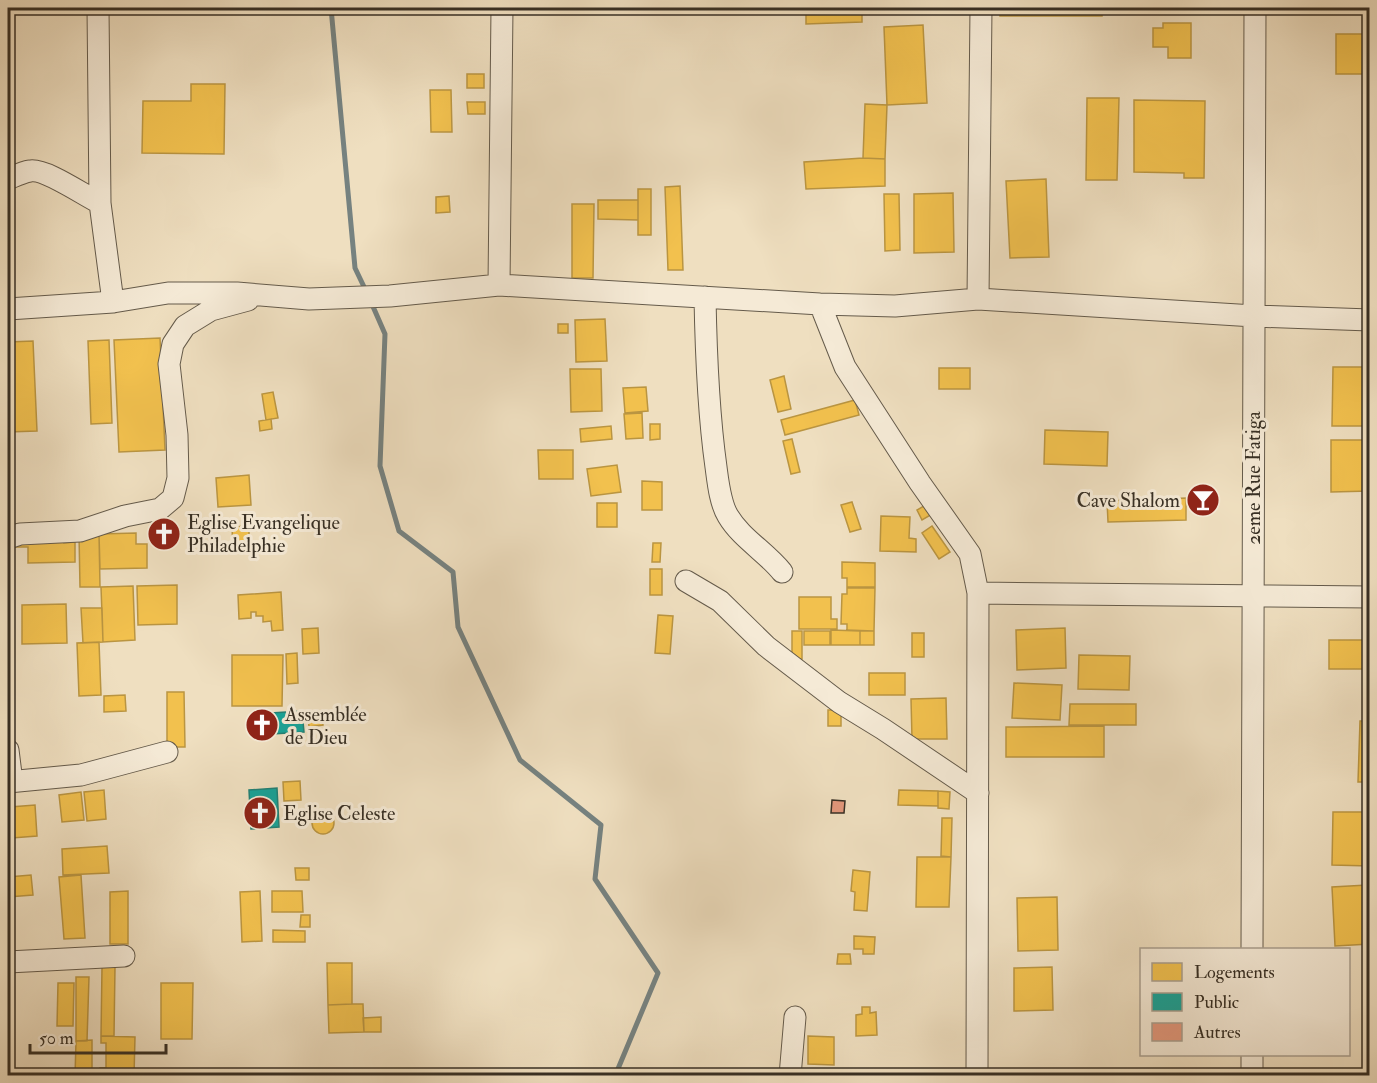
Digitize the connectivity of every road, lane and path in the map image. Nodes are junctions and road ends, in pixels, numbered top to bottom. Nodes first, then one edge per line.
1 (98, 8) edge
2 (502, 8) edge
3 (981, 8) edge
4 (1255, 8) edge
5 (8, 179) edge
6 (100, 203) junction
7 (499, 285) junction
8 (274, 296) junction
9 (705, 297) junction
10 (978, 299) junction
11 (112, 302) junction
12 (820, 304) junction
13 (8, 309) edge
14 (1254, 316) junction
15 (1370, 320) edge
16 (8, 538) edge
17 (782, 572) dead end
18 (686, 581) dead end
19 (978, 593) junction
20 (1253, 596) junction
21 (1370, 597) edge
22 (8, 750) edge
23 (167, 752) dead end
24 (10, 782) edge
25 (978, 793) junction
26 (1252, 948) edge
27 (124, 956) dead end
28 (8, 962) edge
29 (795, 1017) dead end
30 (1252, 1056) edge
31 (790, 1076) edge
32 (977, 1076) edge
33 (1252, 1076) edge

1 - 6 street
2 - 7 street
3 - 10 street
4 - 14 street, 2eme Rue Fatiga
5 - 6 street
6 - 11 street
7 - 8 street
7 - 9 street
8 - 11 street
8 - 16 street
9 - 12 street
9 - 17 street
10 - 12 street
10 - 14 street
11 - 13 street
12 - 19 street
14 - 15 street
14 - 20 street, 2eme Rue Fatiga
18 - 25 street
19 - 20 street
19 - 25 street
20 - 21 street
20 - 26 street, 2eme Rue Fatiga
22 - 24 street
23 - 24 street
25 - 32 street
27 - 28 street
29 - 31 street
30 - 33 street

